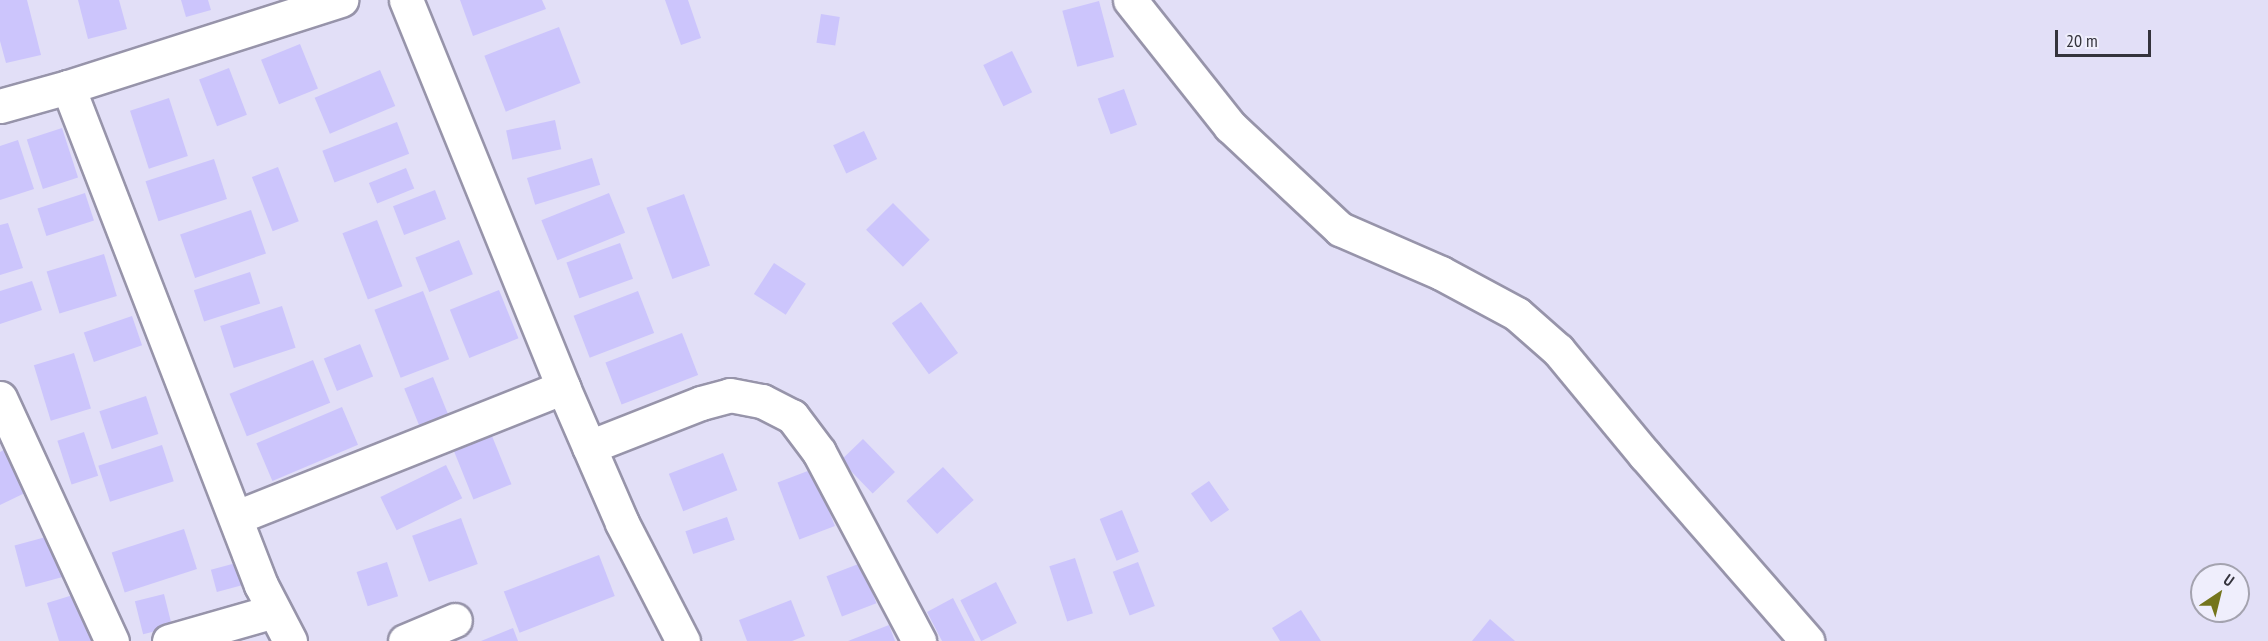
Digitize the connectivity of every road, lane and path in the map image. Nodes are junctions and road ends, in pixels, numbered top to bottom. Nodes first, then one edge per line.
1 (341, 0) edge
2 (406, 0) edge
3 (1130, 0) edge
4 (68, 87) junction
5 (0, 106) edge
6 (563, 387) junction
7 (0, 398) edge
8 (589, 447) junction
9 (237, 517) junction
10 (274, 611) junction
11 (455, 620) dead end
12 (112, 641) edge
13 (169, 641) edge
14 (290, 641) edge
15 (405, 641) edge
16 (683, 641) edge
17 (919, 641) edge
18 (1807, 641) edge

1 - 4 street
2 - 6 street
3 - 18 street
4 - 5 street
4 - 9 street
6 - 8 street
6 - 9 street
7 - 12 street
8 - 16 street
8 - 17 street
9 - 10 street
10 - 13 street
10 - 14 street
11 - 15 street

